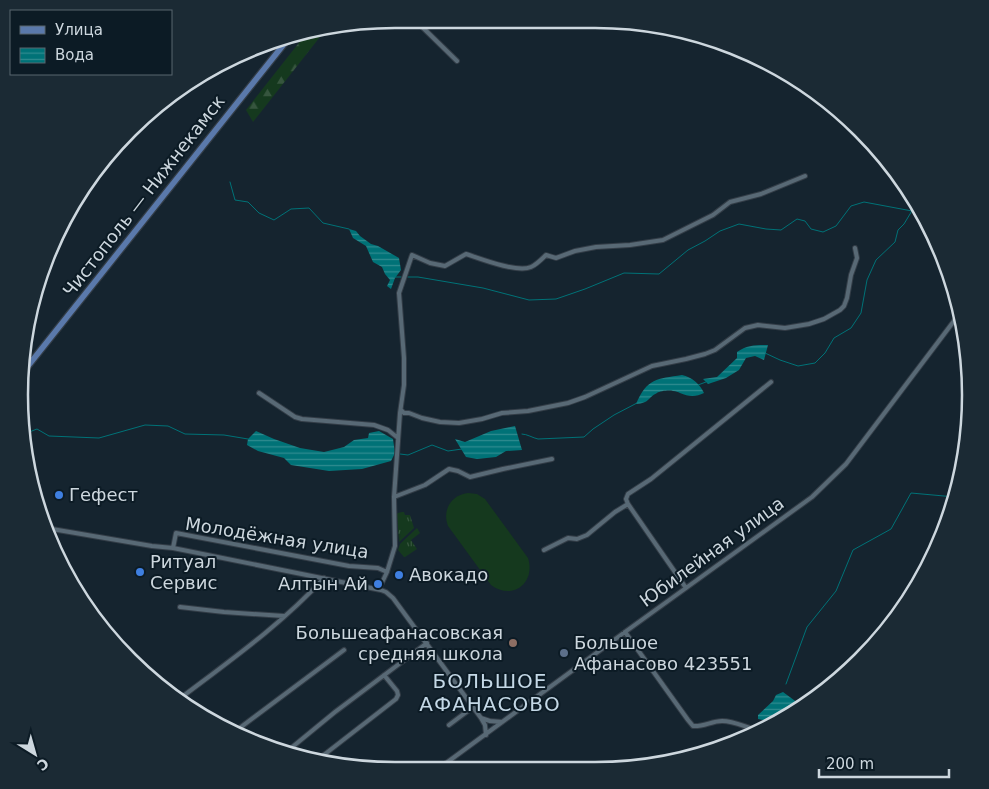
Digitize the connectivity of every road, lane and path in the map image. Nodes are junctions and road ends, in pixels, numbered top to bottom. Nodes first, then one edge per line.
1 (423, 28) edge
2 (283, 45) edge
3 (457, 61) dead end
4 (805, 176) dead end
5 (855, 248) dead end
6 (954, 321) edge
7 (29, 365) edge
8 (770, 382) dead end
9 (260, 393) dead end
10 (401, 410) junction
11 (398, 438) junction
12 (552, 459) dead end
13 (394, 497) junction
14 (628, 504) junction
15 (53, 529) edge
16 (173, 548) junction
17 (544, 550) dead end
18 (387, 572) junction
19 (324, 578) junction
20 (686, 588) junction
21 (379, 589) junction
22 (180, 607) dead end
23 (284, 616) junction
24 (625, 632) junction
25 (426, 643) junction
26 (344, 650) dead end
27 (384, 675) junction
28 (184, 695) edge
29 (473, 707) junction
30 (482, 718) junction
31 (502, 722) junction
32 (449, 725) dead end
33 (749, 727) edge
34 (240, 728) edge
35 (486, 735) junction
36 (293, 747) edge
37 (324, 754) edge
38 (449, 762) edge

1 - 3 street
2 - 7 main road, Чистополь — Нижнекамск
4 - 10 street
5 - 10 street
6 - 20 street, Юбилейная улица
8 - 14 street
9 - 11 street
10 - 11 street
11 - 13 street
12 - 13 street
13 - 18 street
14 - 17 street
14 - 20 street
15 - 16 street, Молодёжная улица
16 - 18 street, Молодёжная улица
16 - 19 street, Молодёжная улица
18 - 21 street
19 - 21 street, Молодёжная улица
19 - 23 street, Молодёжная улица
20 - 24 street, Юбилейная улица
21 - 25 street, Молодёжная улица
22 - 23 street
23 - 28 street, Молодёжная улица
24 - 31 street, Юбилейная улица
24 - 33 street
25 - 27 street
25 - 29 street, Молодёжная улица
26 - 34 street
27 - 36 street
27 - 37 street
29 - 30 street, Молодёжная улица
29 - 32 street
30 - 31 street
30 - 35 street, Молодёжная улица
31 - 35 street, Юбилейная улица
35 - 38 street, Юбилейная улица

